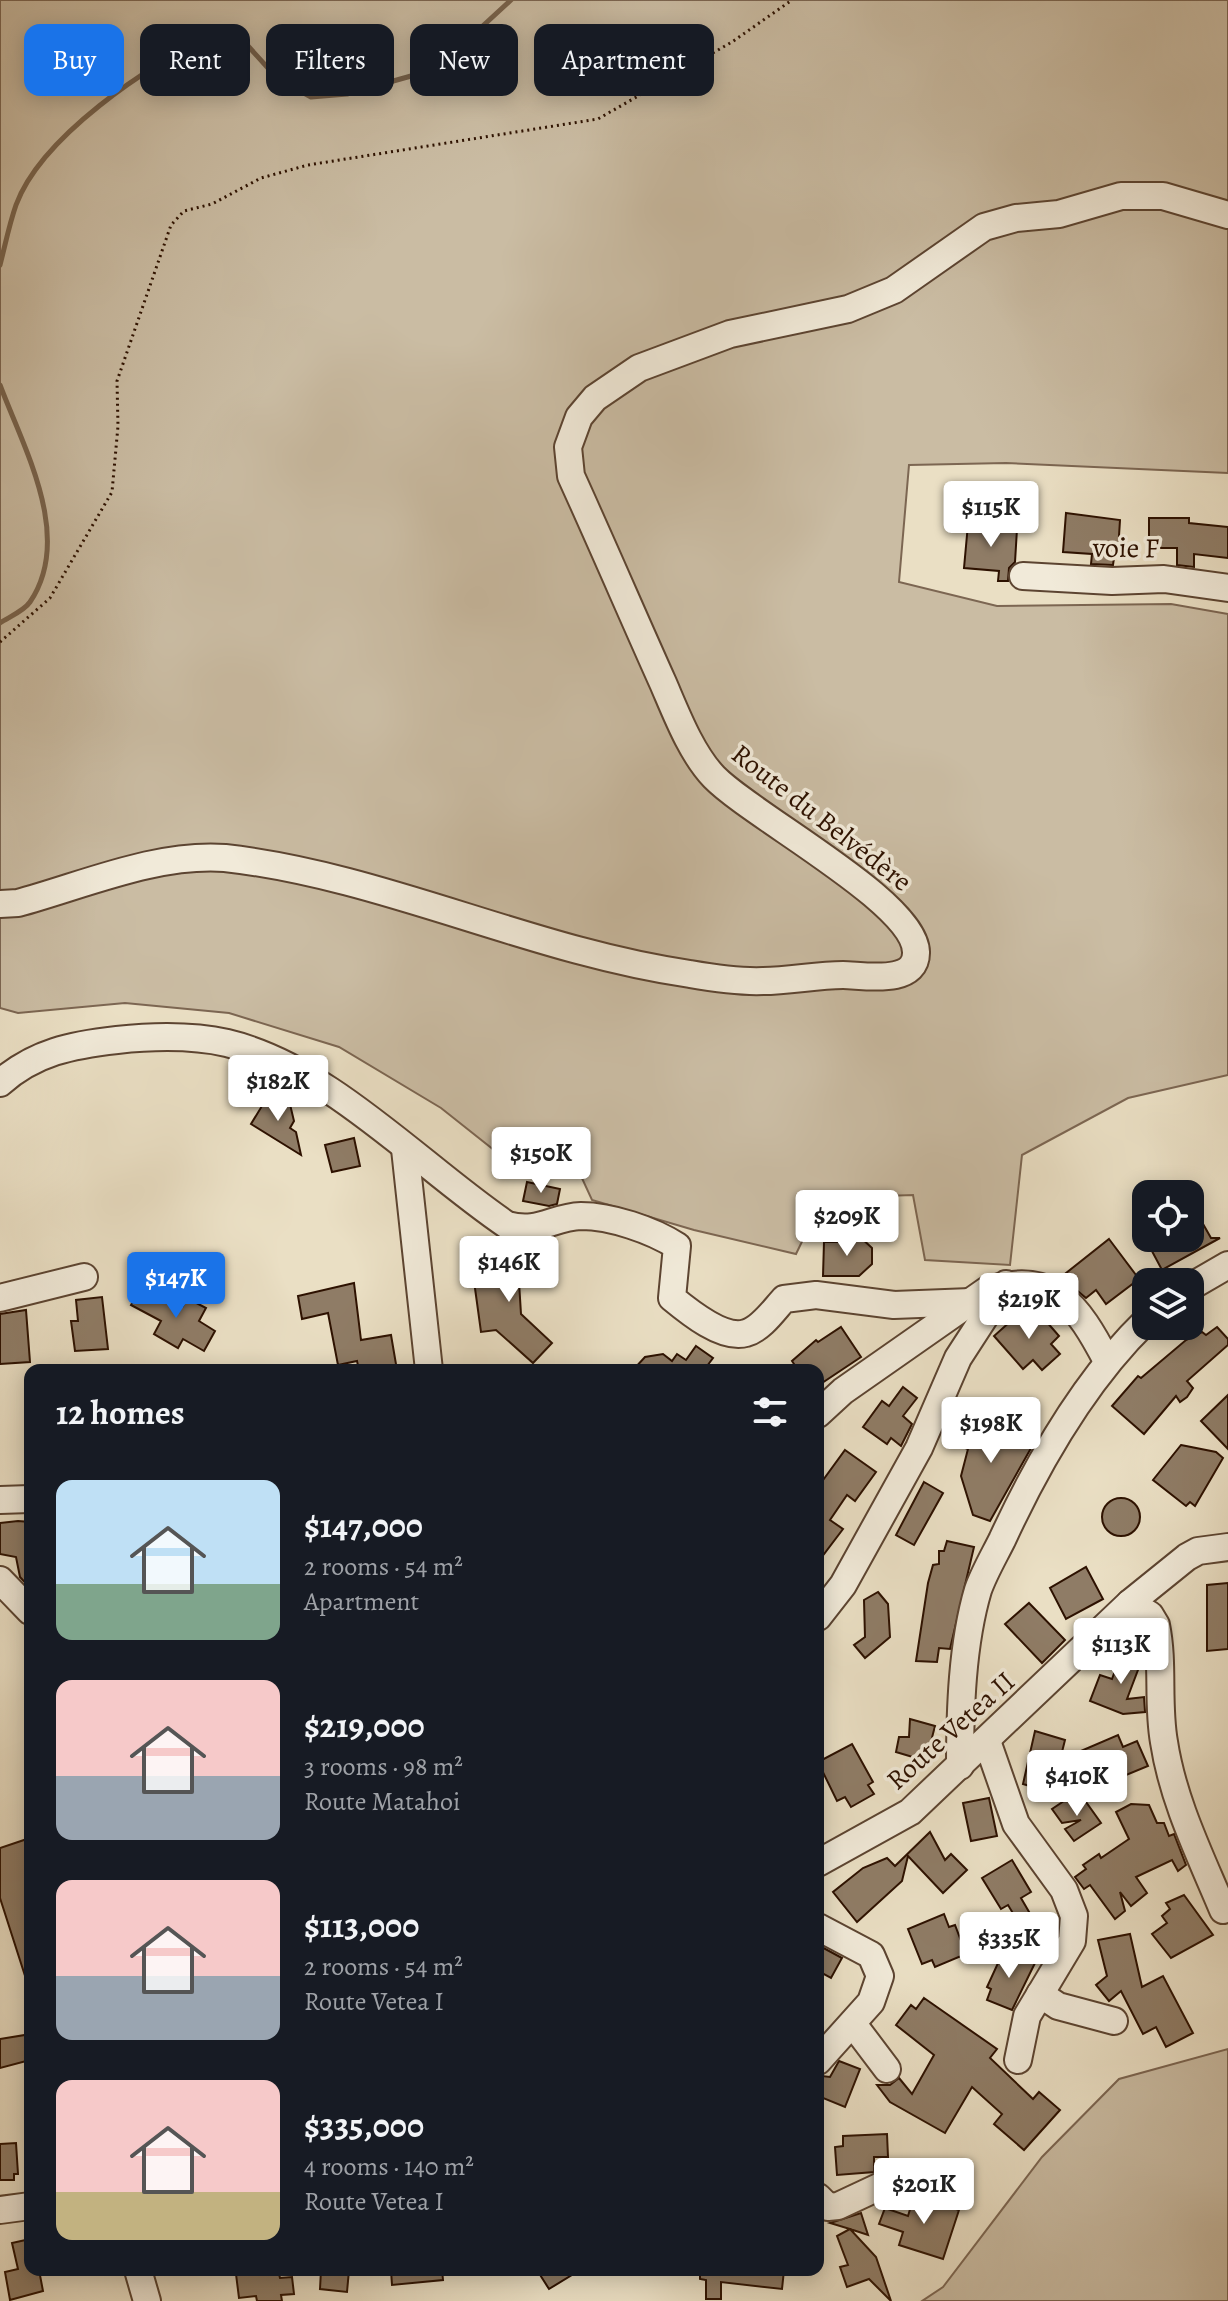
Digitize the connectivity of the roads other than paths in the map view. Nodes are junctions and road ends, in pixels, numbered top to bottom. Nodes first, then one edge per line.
1 (1228, 215) edge
2 (1023, 576) dead end
3 (1228, 588) edge
4 (0, 904) edge
5 (0, 1083) edge
6 (405, 1149) junction
7 (1228, 1265) edge
8 (84, 1277) dead end
9 (1204, 1279) edge
10 (1006, 1284) junction
11 (0, 1298) edge
12 (971, 1302) junction
13 (1132, 1335) edge
14 (1107, 1361) junction
15 (428, 1364) edge
16 (824, 1408) edge
17 (24, 1499) edge
18 (0, 1500) edge
19 (1228, 1547) edge
20 (0, 1580) edge
21 (1130, 1603) junction
22 (24, 1605) edge
23 (824, 1609) edge
24 (987, 1741) junction
25 (960, 1766) junction
26 (824, 1860) edge
27 (1223, 1910) dead end
28 (824, 1930) edge
29 (1040, 1994) junction
30 (1114, 2021) dead end
31 (853, 2024) junction
32 (824, 2055) edge
33 (1018, 2060) dead end
34 (887, 2069) dead end
35 (900, 2177) dead end
36 (824, 2203) edge
37 (24, 2207) edge
38 (0, 2210) edge
39 (140, 2276) edge
40 (147, 2301) edge

1 - 4 street, Route du Belvédère
2 - 3 street, voie F
5 - 6 street
6 - 12 street
6 - 15 street
7 - 9 street
8 - 11 street
10 - 12 street
10 - 14 street
10 - 23 street
12 - 16 street
13 - 14 street
14 - 25 street
17 - 18 street
19 - 21 street, Route Vetea II
20 - 22 street
21 - 24 street, Route Vetea II
21 - 27 street
24 - 25 street, Route Vetea II
24 - 29 street
25 - 26 street, Route Vetea II
28 - 31 street
29 - 30 street
29 - 33 street
31 - 32 street
31 - 34 street
35 - 36 street
37 - 38 street
39 - 40 street

